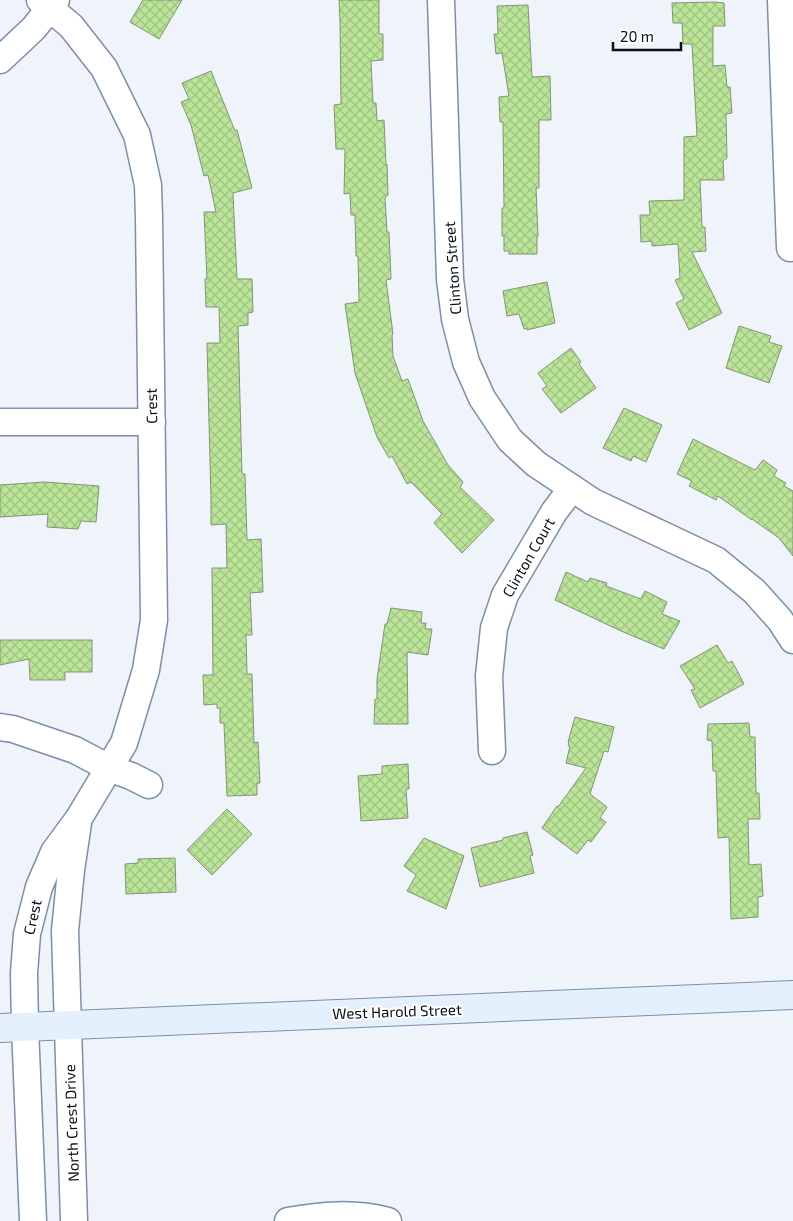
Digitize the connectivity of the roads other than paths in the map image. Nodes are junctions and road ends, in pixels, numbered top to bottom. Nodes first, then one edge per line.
1 (441, 0) edge
2 (781, 0) edge
3 (49, 3) edge
4 (0, 60) edge
5 (790, 248) dead end
6 (0, 422) edge
7 (152, 422) junction
8 (572, 488) junction
9 (793, 640) edge
10 (0, 727) edge
11 (492, 751) dead end
12 (109, 768) junction
13 (149, 785) dead end
14 (79, 818) junction
15 (793, 994) edge
16 (68, 1025) junction
17 (12, 1028) edge
18 (33, 1221) edge
19 (74, 1221) edge
20 (288, 1221) edge
21 (388, 1221) edge

1 - 8 street, Clinton Street
2 - 5 street
3 - 4 street
3 - 7 street, Crest
6 - 7 street
7 - 12 street, Crest
8 - 9 street, Clinton Street
8 - 11 street, Clinton Court
10 - 12 street
12 - 13 street
12 - 14 street, Crest
14 - 16 street, Crest
14 - 17 street, Crest
15 - 16 main road, West Harold Street
16 - 17 main road, West Harold Street
16 - 19 street, North Crest Drive
17 - 18 street
20 - 21 street

